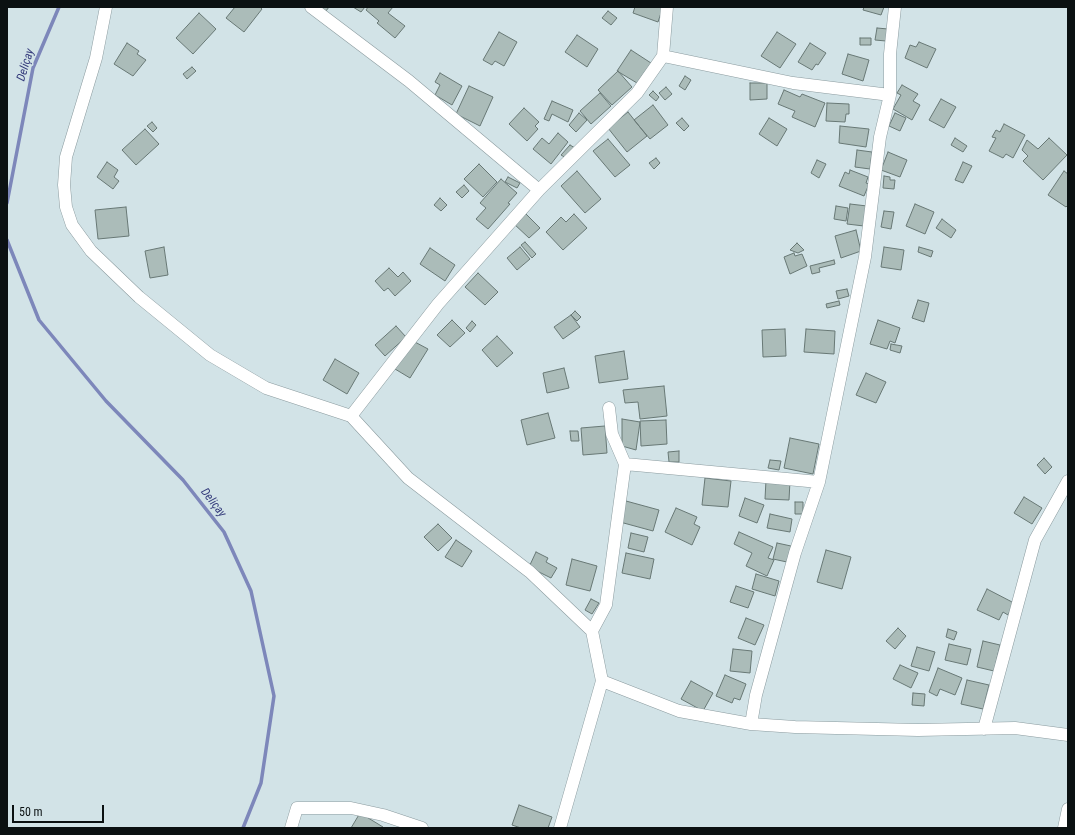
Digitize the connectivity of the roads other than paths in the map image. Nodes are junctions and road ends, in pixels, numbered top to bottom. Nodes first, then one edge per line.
1 (106, 7) edge
2 (311, 7) edge
3 (666, 7) edge
4 (895, 7) edge
5 (663, 56) junction
6 (890, 95) junction
7 (539, 190) junction
8 (609, 408) dead end
9 (351, 416) junction
10 (625, 464) junction
11 (1068, 481) edge
12 (819, 482) junction
13 (592, 631) junction
14 (602, 681) junction
15 (751, 724) junction
16 (984, 729) junction
17 (1068, 735) edge
18 (1068, 809) edge
19 (291, 828) edge
20 (422, 828) edge
21 (560, 828) edge
22 (1064, 828) edge

1 - 9 street
2 - 7 street
3 - 5 street
4 - 6 street
5 - 6 street
5 - 7 street
6 - 12 street
7 - 9 street
8 - 10 street
9 - 13 street
10 - 12 street
10 - 13 street
11 - 16 street
12 - 15 street
13 - 14 street
14 - 15 street
14 - 21 street
15 - 16 street
16 - 17 street
18 - 22 street
19 - 20 street

